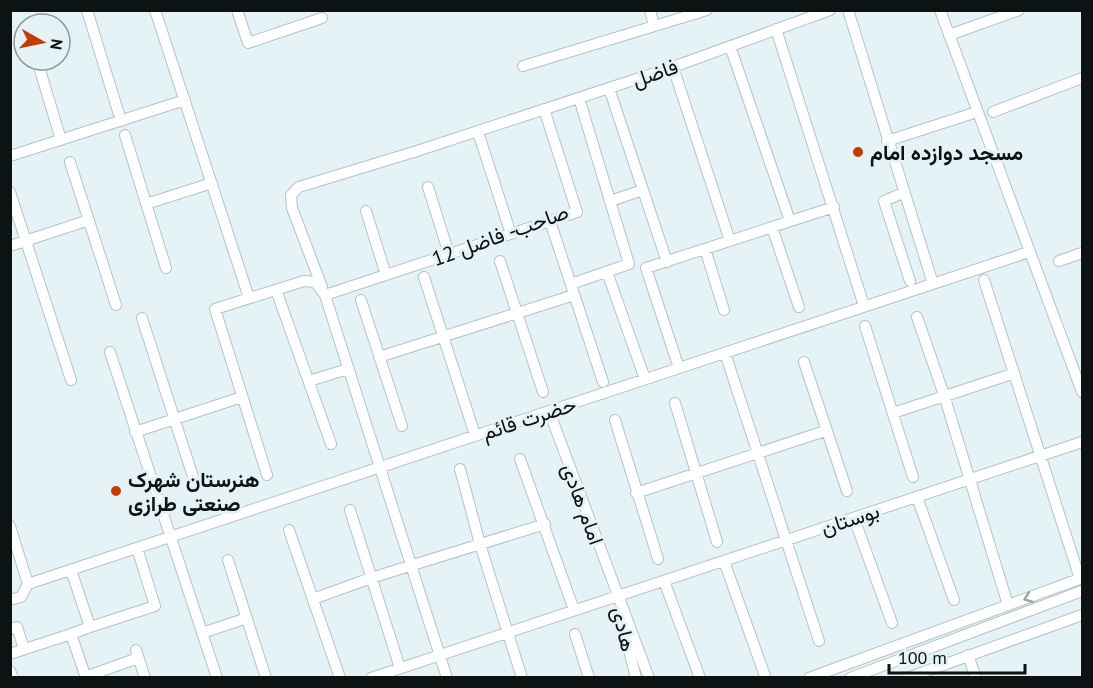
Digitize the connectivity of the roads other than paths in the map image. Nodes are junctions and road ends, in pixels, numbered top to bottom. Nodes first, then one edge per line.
1 (87, 10) edge
2 (155, 10) edge
3 (237, 10) edge
4 (650, 10) edge
5 (707, 10) edge
6 (830, 10) edge
7 (848, 10) edge
8 (940, 10) edge
9 (1019, 10) edge
10 (322, 18) dead end
11 (654, 26) junction
12 (776, 29) junction
13 (949, 35) junction
14 (730, 46) junction
15 (523, 66) dead end
16 (673, 67) junction
17 (41, 72) edge
18 (1083, 78) edge
19 (609, 88) junction
20 (579, 98) junction
21 (185, 100) junction
22 (544, 109) junction
23 (977, 112) junction
24 (993, 112) dead end
25 (121, 121) junction
26 (478, 132) junction
27 (125, 135) dead end
28 (61, 140) junction
29 (887, 141) junction
30 (10, 156) edge
31 (70, 162) dead end
32 (212, 183) junction
33 (428, 187) dead end
34 (643, 190) junction
35 (10, 192) edge
36 (903, 193) junction
37 (610, 201) junction
38 (146, 204) junction
39 (834, 207) junction
40 (366, 211) dead end
41 (89, 220) junction
42 (550, 221) junction
43 (790, 221) junction
44 (772, 227) junction
45 (511, 234) junction
46 (26, 241) junction
47 (730, 241) junction
48 (10, 246) edge
49 (705, 249) junction
50 (1029, 252) junction
51 (1083, 253) edge
52 (449, 254) junction
53 (500, 261) dead end
54 (1059, 261) dead end
55 (667, 262) junction
56 (166, 268) dead end
57 (607, 272) junction
58 (386, 275) junction
59 (424, 277) dead end
60 (984, 280) dead end
61 (910, 281) dead end
62 (933, 284) junction
63 (276, 290) junction
64 (573, 290) junction
65 (324, 291) junction
66 (249, 298) junction
67 (361, 300) dead end
68 (116, 305) dead end
69 (864, 306) junction
70 (799, 308) dead end
71 (724, 310) dead end
72 (518, 313) junction
73 (917, 317) dead end
74 (142, 318) dead end
75 (865, 326) dead end
76 (444, 336) junction
77 (110, 352) dead end
78 (725, 353) junction
79 (379, 357) junction
80 (804, 362) dead end
81 (679, 368) junction
82 (348, 369) junction
83 (1012, 374) junction
84 (645, 379) junction
85 (71, 380) dead end
86 (309, 381) junction
87 (603, 382) dead end
88 (543, 392) dead end
89 (1083, 392) edge
90 (944, 395) junction
91 (242, 397) junction
92 (675, 403) dead end
93 (549, 411) junction
94 (893, 413) junction
95 (174, 419) junction
96 (615, 420) dead end
97 (402, 426) dead end
98 (825, 431) junction
99 (135, 432) junction
100 (475, 435) junction
101 (1083, 442) edge
102 (331, 444) dead end
103 (757, 453) junction
104 (1038, 457) junction
105 (520, 459) dead end
106 (380, 467) junction
107 (460, 469) dead end
108 (696, 473) junction
109 (267, 475) dead end
110 (912, 477) dead end
111 (968, 480) junction
112 (195, 483) dead end
113 (847, 491) dead end
114 (636, 493) junction
115 (917, 497) junction
116 (350, 510) dead end
117 (854, 518) junction
118 (545, 524) junction
119 (10, 526) edge
120 (289, 530) dead end
121 (169, 537) junction
122 (785, 541) junction
123 (717, 542) dead end
124 (480, 544) junction
125 (137, 548) junction
126 (657, 559) dead end
127 (228, 560) dead end
128 (724, 561) junction
129 (411, 565) junction
130 (71, 570) junction
131 (371, 578) junction
132 (1081, 578) edge
133 (664, 581) junction
134 (28, 584) junction
135 (1083, 591) edge
136 (616, 596) junction
137 (313, 599) junction
138 (10, 600) edge
139 (954, 600) dead end
140 (1008, 605) junction
141 (574, 610) junction
142 (1083, 615) edge
143 (247, 618) junction
144 (892, 623) dead end
145 (90, 627) junction
146 (10, 629) edge
147 (202, 633) junction
148 (507, 633) junction
149 (71, 634) junction
150 (575, 634) dead end
151 (819, 641) dead end
152 (24, 649) junction
153 (10, 654) edge
154 (440, 655) junction
155 (968, 655) junction
156 (400, 668) junction
157 (10, 671) edge
158 (765, 676) edge
159 (86, 677) edge
160 (374, 677) edge
161 (13, 678) edge
162 (145, 678) edge
163 (217, 678) edge
164 (266, 678) edge
165 (340, 678) edge
166 (447, 678) edge
167 (522, 678) edge
168 (589, 678) edge
169 (636, 678) edge
170 (649, 678) edge
171 (700, 678) edge
172 (809, 678) edge
173 (850, 678) edge
174 (907, 678) edge
175 (976, 678) edge

1 - 25 street
2 - 21 street
3 - 10 street
4 - 11 street
5 - 11 street
6 - 12 street, فاضل
7 - 29 street
8 - 13 street
9 - 13 street
11 - 15 street
12 - 14 street, فاضل
12 - 39 street
13 - 23 street
14 - 16 street, فاضل
14 - 43 street
16 - 19 street, فاضل
16 - 47 street
17 - 28 street
18 - 24 street
19 - 20 street, فاضل
19 - 34 street
20 - 22 street, فاضل
20 - 37 street
21 - 25 street
21 - 32 street
22 - 26 street, فاضل
22 - 42 street, صاحب- فاضل 12
23 - 29 street
23 - 50 street
25 - 28 street
26 - 45 street
26 - 65 street, فاضل
27 - 38 street
28 - 30 street
29 - 36 street
31 - 41 street
32 - 38 street
32 - 66 street
33 - 52 street
34 - 37 street
34 - 55 street
35 - 46 street
36 - 61 street
36 - 62 street
37 - 57 street
38 - 56 street
39 - 43 street
39 - 69 street
40 - 58 street
41 - 46 street
41 - 68 street
42 - 45 street, صاحب- فاضل 12
42 - 64 street
43 - 44 street
44 - 47 street
44 - 70 street
45 - 52 street, صاحب- فاضل 12
46 - 48 street
46 - 85 street
47 - 49 street
49 - 55 street
49 - 71 street
50 - 62 street, حضرت قائم
50 - 89 street
51 - 54 street
52 - 58 street, صاحب- فاضل 12
53 - 72 street
55 - 81 street
57 - 64 street
57 - 84 street
58 - 65 street, صاحب- فاضل 12
59 - 76 street
60 - 83 street
62 - 69 street, حضرت قائم
63 - 65 street
63 - 66 street
63 - 86 street
64 - 72 street
64 - 87 street
65 - 82 street, فاضل
66 - 91 street
67 - 79 street
69 - 78 street, حضرت قائم
72 - 76 street
72 - 88 street
73 - 90 street
74 - 95 street
75 - 94 street
76 - 79 street
76 - 100 street
77 - 99 street
78 - 81 street, حضرت قائم
78 - 103 street
79 - 97 street
80 - 98 street
81 - 84 street, حضرت قائم
82 - 86 street
82 - 106 street, فاضل
83 - 90 street
83 - 104 street
84 - 93 street, حضرت قائم
86 - 102 street
90 - 94 street
90 - 111 street
91 - 95 street
91 - 109 street
92 - 108 street
93 - 100 street, حضرت قائم
93 - 136 street, امام هادی
94 - 110 street
95 - 99 street
95 - 112 street
96 - 114 street
98 - 103 street
98 - 113 street
99 - 121 street
100 - 106 street, حضرت قائم
101 - 104 street, بوستان
103 - 108 street
103 - 122 street
104 - 111 street, بوستان
104 - 132 street
105 - 118 street
106 - 121 street, حضرت قائم
106 - 129 street, فاضل
107 - 124 street
108 - 114 street
108 - 123 street
111 - 115 street, بوستان
111 - 140 street
114 - 126 street
115 - 117 street, بوستان
115 - 139 street
116 - 131 street
117 - 122 street, بوستان
117 - 144 street
118 - 124 street
118 - 141 street
119 - 134 street
120 - 137 street
121 - 125 street, حضرت قائم
121 - 147 street
122 - 128 street, بوستان
122 - 151 street
124 - 129 street
124 - 148 street
125 - 130 street, حضرت قائم
125 - 145 street
127 - 143 street
128 - 133 street, بوستان
128 - 158 street
129 - 131 street
129 - 154 street, فاضل
130 - 134 street, حضرت قائم
130 - 145 street
131 - 137 street
131 - 156 street
132 -> 140 street
133 - 136 street, بوستان
133 - 171 street
134 - 138 street
135 - 173 street
136 - 141 street, بوستان
136 - 169 street, هادی
136 - 170 street, هادی
137 - 165 street
140 - 172 street
141 - 148 street, بوستان
142 - 155 street
143 - 147 street
143 - 164 street
145 - 149 street
146 - 152 street
147 - 163 street
148 - 154 street, بوستان
148 - 167 street
149 - 152 street
149 - 159 street
150 - 168 street
152 - 153 street
154 - 156 street, بوستان
154 - 166 street, فاضل
155 - 174 street
155 - 175 street
156 - 160 street, بوستان
157 - 161 street
159 - 162 street

